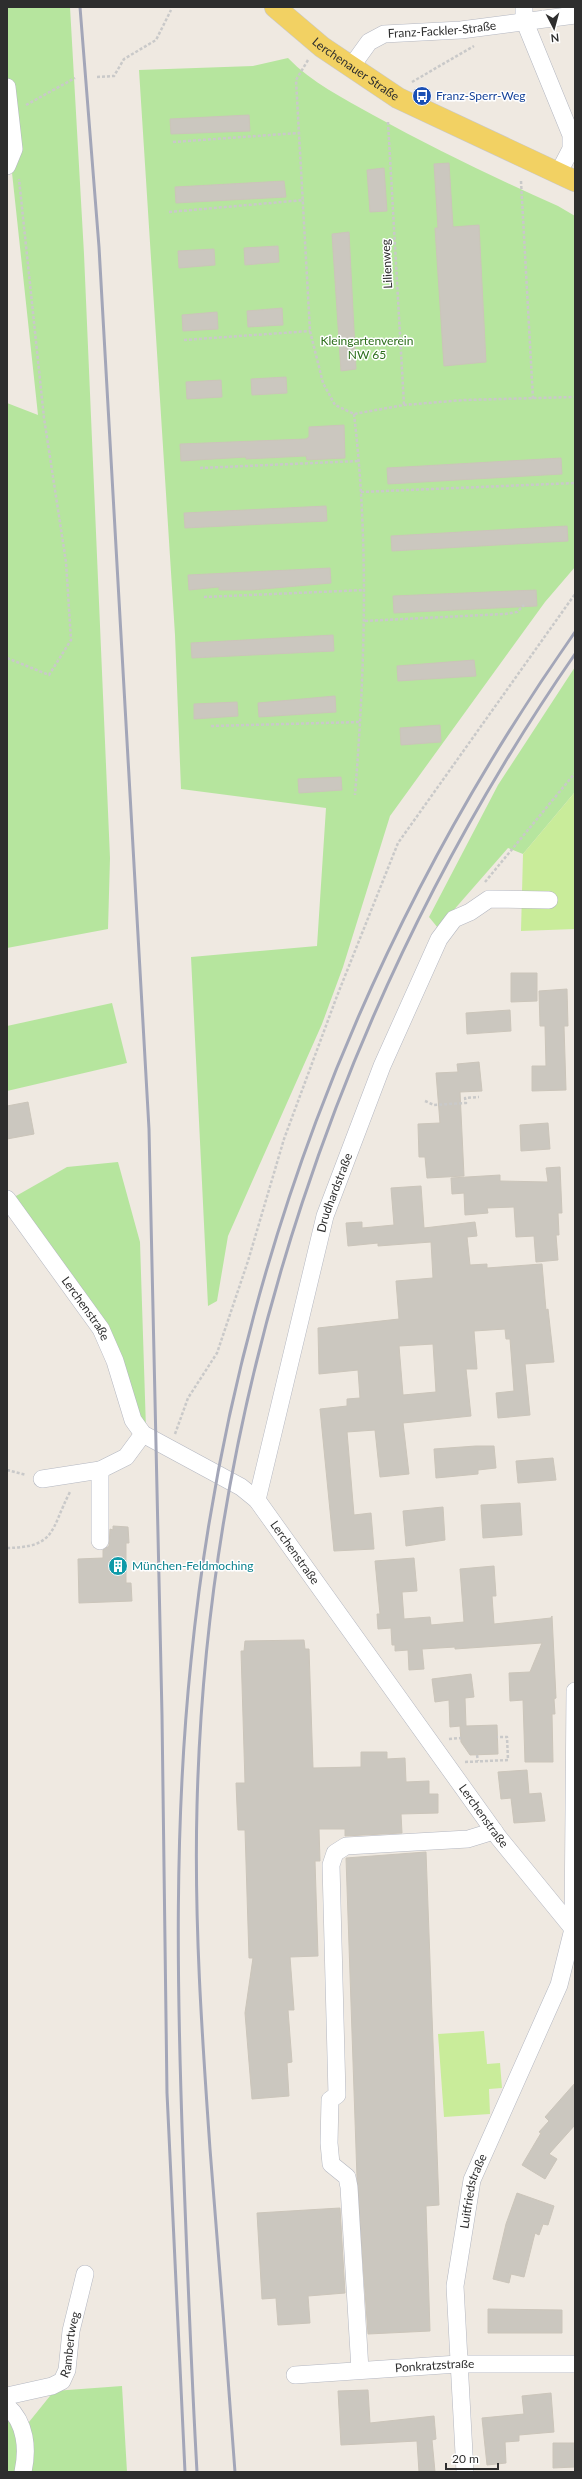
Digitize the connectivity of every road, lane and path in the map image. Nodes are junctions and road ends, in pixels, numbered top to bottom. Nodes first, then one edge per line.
1 (275, 7) edge
2 (171, 10) dead end
3 (524, 14) edge
4 (575, 15) edge
5 (482, 27) junction
6 (322, 47) junction
7 (351, 67) junction
8 (97, 77) dead end
9 (75, 78) dead end
10 (412, 82) dead end
11 (7, 87) edge
12 (10, 114) junction
13 (388, 122) dead end
14 (298, 133) junction
15 (173, 142) dead end
16 (14, 149) junction
17 (7, 166) edge
18 (567, 176) edge
19 (521, 181) dead end
20 (304, 200) junction
21 (169, 212) dead end
22 (310, 331) junction
23 (184, 340) dead end
24 (575, 397) edge
25 (533, 398) junction
26 (404, 405) junction
27 (354, 414) junction
28 (359, 461) junction
29 (200, 468) dead end
30 (575, 482) edge
31 (361, 492) junction
32 (365, 590) junction
33 (575, 594) edge
34 (204, 597) dead end
35 (524, 605) dead end
36 (365, 621) junction
37 (7, 658) edge
38 (361, 722) junction
39 (211, 726) dead end
40 (575, 773) edge
41 (355, 795) dead end
42 (549, 900) dead end
43 (470, 912) junction
44 (479, 1096) dead end
45 (425, 1101) dead end
46 (7, 1199) edge
47 (143, 1434) junction
48 (172, 1450) junction
49 (100, 1470) junction
50 (73, 1474) junction
51 (42, 1480) dead end
52 (257, 1500) junction
53 (100, 1541) dead end
54 (7, 1548) edge
55 (575, 1691) edge
56 (497, 1738) dead end
57 (477, 1755) dead end
58 (478, 1761) junction
59 (445, 1762) junction
60 (494, 1831) junction
61 (574, 1921) edge
62 (86, 2274) dead end
63 (458, 2364) junction
64 (575, 2364) edge
65 (360, 2370) junction
66 (295, 2375) dead end
67 (7, 2396) edge
68 (7, 2406) edge
69 (23, 2472) edge
70 (465, 2472) edge

1 - 6 main road, Lerchenauer Straße
2 - 8 path
3 - 4 street, Franz-Fackler-Straße
3 - 5 street, Franz-Fackler-Straße
3 - 18 street
5 - 7 street, Franz-Fackler-Straße
5 - 10 path
6 - 7 main road, Lerchenauer Straße
6 - 14 path
7 - 18 main road, Lerchenauer Straße
9 - 12 path
11 - 12 street
12 - 16 street
13 - 26 path, Lilienweg
14 - 15 path
14 - 20 path
16 - 17 street
16 - 37 path
19 - 25 path
20 - 21 path
20 - 22 path
22 - 23 path
22 - 27 path
24 - 25 path
25 - 26 path
26 - 27 path
27 - 28 path
28 - 29 path
28 - 31 path
30 - 31 path
31 - 32 path
32 - 34 path
32 - 36 path
33 - 48 path
35 - 36 path
36 - 38 path
38 - 39 path
38 - 41 path
40 - 43 path
42 - 43 street, Drudhardstraße
43 - 52 street, Drudhardstraße
44 - 45 path
46 - 47 street, Lerchenstraße
47 - 48 street, Lerchenstraße
47 - 49 street
48 - 52 street, Lerchenstraße
49 - 50 street
49 - 53 street
50 - 51 street
50 - 54 path
52 - 59 street, Lerchenstraße
55 - 61 street, Luitfriedstraße
56 - 58 path
57 - 58 path
58 - 59 path
59 - 60 street, Lerchenstraße
60 - 61 street, Lerchenstraße
60 - 65 street
61 - 63 street, Luitfriedstraße
62 - 67 street, Rambertweg
63 - 64 street, Ponkratzstraße
63 - 65 street, Ponkratzstraße
63 - 70 street, Luitfriedstraße
65 - 66 street, Ponkratzstraße
68 - 69 street

